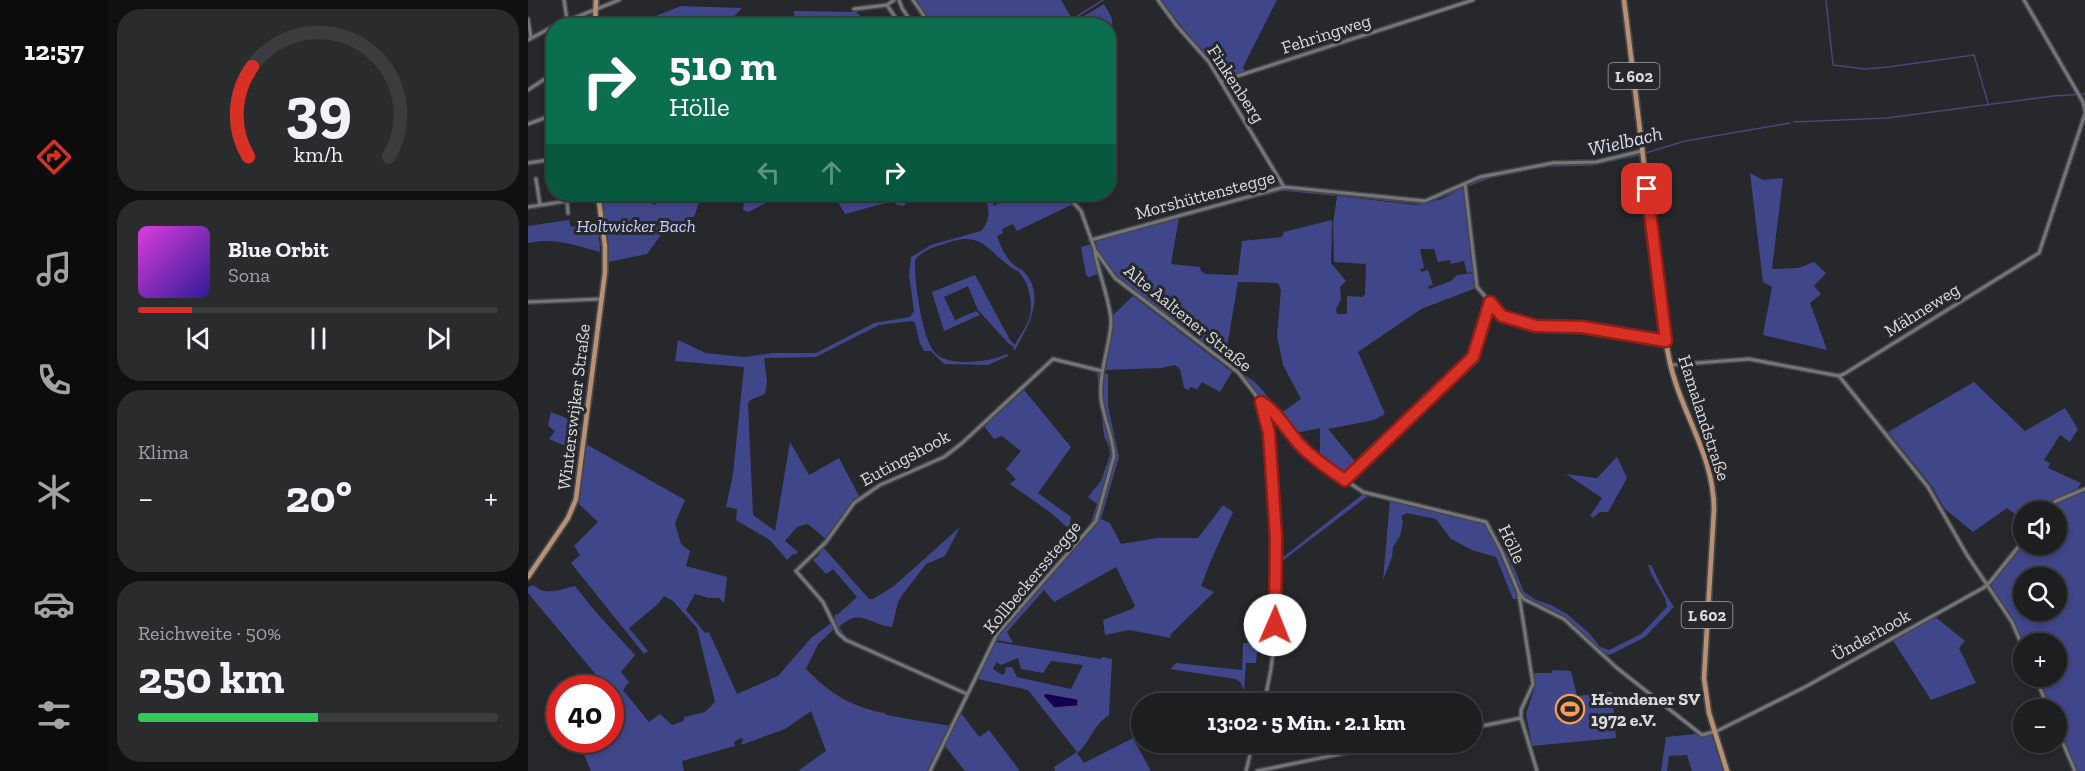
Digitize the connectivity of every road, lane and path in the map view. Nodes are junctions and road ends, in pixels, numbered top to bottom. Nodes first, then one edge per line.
1 (564, 0) edge
2 (596, 0) edge
3 (619, 0) edge
4 (894, 0) edge
5 (899, 0) edge
6 (913, 0) edge
7 (1158, 0) edge
8 (1473, 0) edge
9 (1624, 0) edge
10 (2024, 0) edge
11 (887, 4) junction
12 (595, 9) junction
13 (854, 9) dead end
14 (568, 18) edge
15 (573, 18) edge
16 (595, 18) edge
17 (896, 18) edge
18 (909, 18) edge
19 (925, 18) edge
20 (528, 20) edge
21 (546, 30) edge
22 (530, 39) edge
23 (546, 78) edge
24 (1222, 81) junction
25 (528, 90) edge
26 (2085, 113) edge
27 (546, 117) edge
28 (528, 124) edge
29 (1643, 153) junction
30 (546, 160) edge
31 (528, 163) edge
32 (536, 179) dead end
33 (1465, 184) junction
34 (1284, 187) junction
35 (567, 201) joint
36 (599, 201) edge
37 (1072, 201) edge
38 (540, 205) junction
39 (528, 207) edge
40 (568, 213) dead end
41 (1091, 240) junction
42 (1095, 250) junction
43 (601, 298) junction
44 (528, 302) edge
45 (1490, 302) junction
46 (1666, 341) junction
47 (1670, 365) junction
48 (1102, 370) junction
49 (1839, 376) junction
50 (1261, 402) junction
51 (1345, 480) junction
52 (2085, 489) edge
53 (2056, 501) edge
54 (2013, 553) edge
55 (528, 577) edge
56 (1987, 585) junction
57 (1519, 594) junction
58 (2017, 633) edge
59 (1266, 693) edge
60 (967, 694) junction
61 (1521, 718) junction
62 (1482, 726) edge
63 (1715, 732) junction
64 (2067, 752) edge
65 (1250, 753) edge
66 (1345, 753) edge
67 (930, 771) edge
68 (1246, 771) edge
69 (1257, 771) edge
70 (1537, 771) edge
71 (1727, 771) edge
72 (2075, 771) edge

1 - 14 street
2 - 12 main road
3 - 12 street
4 - 11 street
5 - 18 street
6 - 19 street
7 - 24 street, Finkenberg
8 - 24 street, Fehringweg
9 - 29 main road, Hamalandstraße / L 602
10 - 26 street, Mähneweg
11 - 13 street
11 - 17 street
12 - 15 street
12 - 16 main road
20 - 22 street
21 - 22 street
23 - 25 street
24 - 34 street, Finkenberg
26 - 49 street, Mähneweg
27 - 28 street
29 - 33 street, Morshüttenstegge
29 - 46 main road, Hamalandstraße / L 602
30 - 31 street
32 - 38 street
33 - 34 street, Morshüttenstegge
33 - 45 street
34 - 41 street, Morshüttenstegge
35 - 38 street
35 - 40 street
36 - 43 main road, Winterswijker Straße
37 - 41 street, Alte Aaltener Straße
38 - 39 street
41 - 42 street, Alte Aaltener Straße
42 - 48 street, Kollbeckersstegge
42 - 50 street, Alte Aaltener Straße
43 - 44 street, Winterswijker Straße
43 - 55 main road, Winterswijker Straße
45 - 46 street
45 - 51 street
46 - 47 main road, Hamalandstraße / L 602
47 - 49 street
47 - 63 main road, Hamalandstraße / L 602
48 - 60 street, Kollbeckersstegge
48 - 60 street, Eutingshook
49 - 56 street
50 - 51 street, Hölle
50 - 59 street, Alte Aaltener Straße
51 - 57 street, Hölle
52 - 53 street
54 - 56 street, Ünderhook
56 - 58 street
56 - 63 street, Ünderhook
57 - 61 street
57 - 63 street
60 - 67 street, Kollbeckersstegge
61 - 62 street
61 - 70 street
63 - 71 main road, Hamalandstraße / L 602
64 - 72 street
65 - 68 street
66 - 69 street

